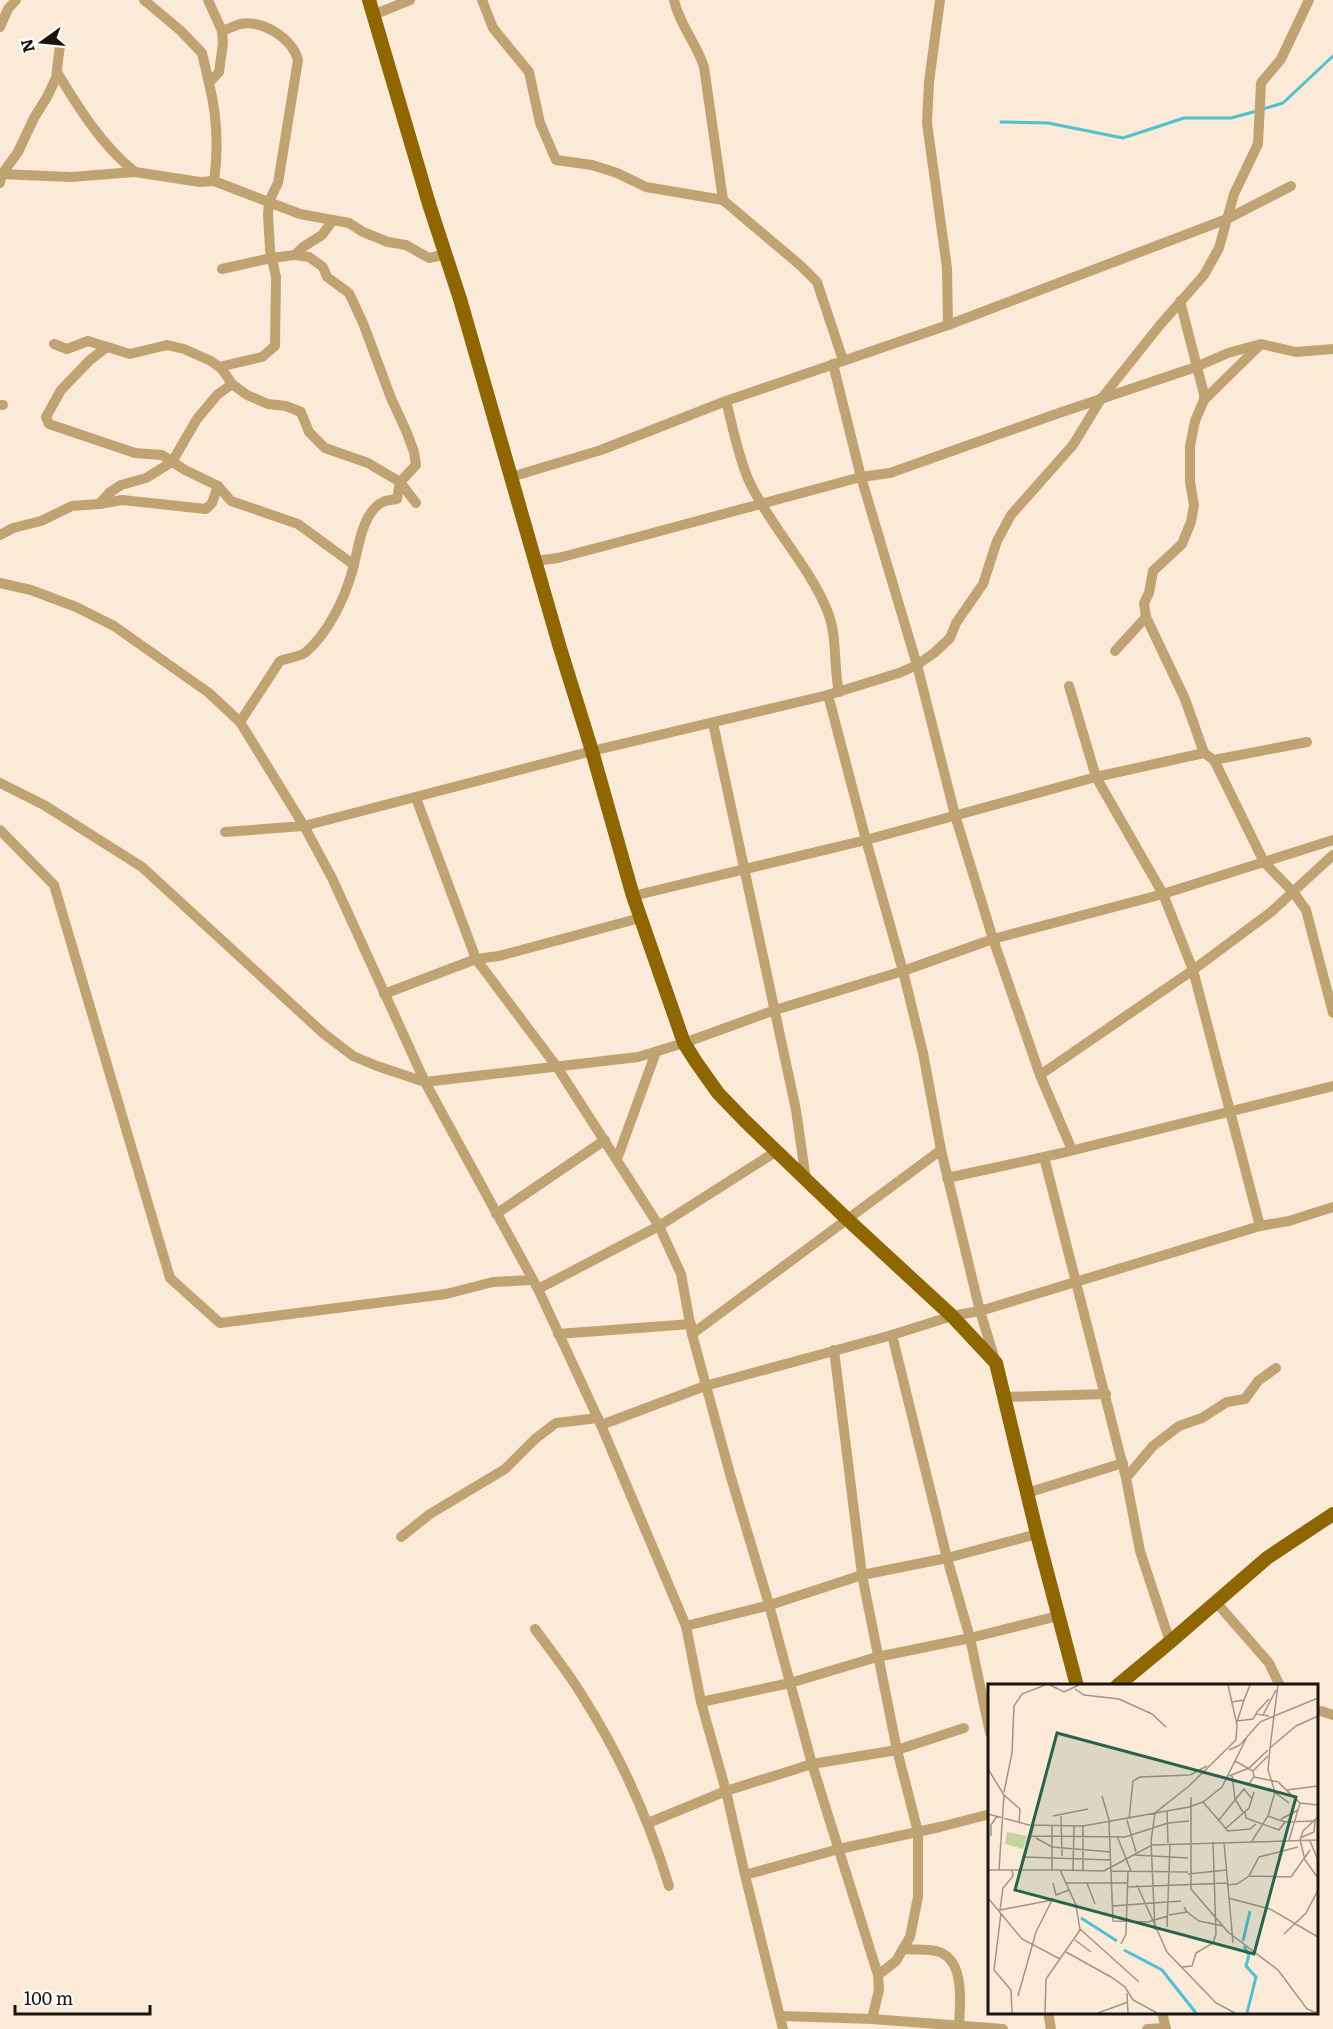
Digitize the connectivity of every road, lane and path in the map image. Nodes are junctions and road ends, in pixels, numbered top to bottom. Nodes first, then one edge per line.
1 (16, 0) edge
2 (144, 0) edge
3 (208, 0) edge
4 (369, 0) edge
5 (410, 0) edge
6 (482, 0) edge
7 (674, 0) edge
8 (940, 0) edge
9 (1309, 0) edge
10 (373, 15) junction
11 (0, 27) edge
12 (222, 31) junction
13 (60, 45) dead end
14 (57, 72) junction
15 (210, 83) junction
16 (135, 172) junction
17 (1, 177) edge
18 (214, 181) junction
19 (1291, 186) dead end
20 (723, 200) junction
21 (269, 201) junction
22 (1227, 219) junction
23 (333, 220) junction
24 (295, 255) junction
25 (447, 255) junction
26 (271, 258) junction
27 (222, 269) dead end
28 (1180, 302) junction
29 (948, 326) junction
30 (54, 344) dead end
31 (1262, 344) junction
32 (107, 347) junction
33 (1333, 349) edge
34 (838, 362) junction
35 (1196, 367) junction
36 (222, 369) junction
37 (232, 384) junction
38 (1101, 399) junction
39 (1204, 400) junction
40 (726, 401) junction
41 (172, 462) junction
42 (511, 477) junction
43 (861, 477) junction
44 (400, 482) junction
45 (218, 486) junction
46 (416, 503) dead end
47 (99, 504) junction
48 (763, 504) junction
49 (0, 535) edge
50 (535, 561) junction
51 (354, 565) junction
52 (0, 583) edge
53 (1146, 617) junction
54 (1115, 651) dead end
55 (916, 665) junction
56 (1069, 686) dead end
57 (834, 693) junction
58 (240, 722) junction
59 (713, 723) junction
60 (1307, 742) dead end
61 (592, 751) junction
62 (1204, 753) junction
63 (1214, 760) junction
64 (1096, 777) junction
65 (0, 783) edge
66 (416, 798) junction
67 (955, 815) junction
68 (304, 826) junction
69 (0, 830) edge
70 (225, 832) dead end
71 (866, 840) junction
72 (1333, 840) edge
73 (1333, 855) edge
74 (1264, 862) junction
75 (744, 870) junction
76 (1294, 893) junction
77 (1163, 894) junction
78 (633, 896) junction
79 (640, 918) junction
80 (993, 939) junction
81 (476, 958) junction
82 (1193, 970) junction
83 (903, 971) junction
84 (384, 994) junction
85 (775, 1010) junction
86 (1333, 1013) edge
87 (684, 1043) junction
88 (656, 1052) junction
89 (557, 1066) junction
90 (1040, 1075) junction
91 (425, 1082) junction
92 (1333, 1086) edge
93 (1232, 1111) junction
94 (605, 1140) junction
95 (941, 1150) junction
96 (1072, 1150) junction
97 (777, 1151) junction
98 (1044, 1157) junction
99 (617, 1159) junction
100 (947, 1178) junction
101 (806, 1180) junction
102 (1333, 1207) edge
103 (496, 1214) junction
104 (848, 1220) junction
105 (659, 1226) junction
106 (1260, 1226) junction
107 (1076, 1282) junction
108 (535, 1284) junction
109 (980, 1311) junction
110 (952, 1316) junction
111 (692, 1329) junction
112 (558, 1334) junction
113 (892, 1335) junction
114 (834, 1350) junction
115 (996, 1363) junction
116 (1276, 1368) dead end
117 (705, 1386) junction
118 (1106, 1394) junction
119 (1005, 1396) junction
120 (599, 1422) junction
121 (1123, 1463) junction
122 (1126, 1478) junction
123 (1027, 1493) junction
124 (1333, 1514) edge
125 (1037, 1534) junction
126 (401, 1538) dead end
127 (947, 1558) junction
128 (862, 1575) junction
129 (1215, 1601) junction
130 (770, 1605) junction
131 (1058, 1616) junction
132 (686, 1626) junction
133 (535, 1629) dead end
134 (970, 1638) junction
135 (1170, 1642) junction
136 (877, 1657) junction
137 (790, 1683) junction
138 (1076, 1684) edge
139 (1119, 1684) edge
140 (1279, 1684) edge
141 (701, 1702) junction
142 (1321, 1711) dead end
143 (1333, 1714) edge
144 (988, 1724) edge
145 (964, 1728) dead end
146 (897, 1750) junction
147 (812, 1764) junction
148 (726, 1791) junction
149 (988, 1814) edge
150 (648, 1824) junction
151 (918, 1832) junction
152 (839, 1849) junction
153 (745, 1875) junction
154 (669, 1886) dead end
155 (903, 1949) junction
156 (878, 1975) junction
157 (1048, 2014) edge
158 (1162, 2014) edge
159 (781, 2016) junction
160 (872, 2019) junction
161 (958, 2026) junction
162 (783, 2029) edge
163 (1003, 2029) edge
164 (1051, 2029) edge
165 (1147, 2029) edge
166 (1166, 2029) edge

1 - 11 street
2 - 15 street
3 - 12 street
4 - 10 main road
5 - 10 street
6 - 20 street
7 - 20 street
8 - 29 street
9 - 22 street
10 - 25 main road
12 - 15 street
12 - 21 street
13 - 14 street
14 - 16 street
14 - 17 street
15 - 18 street
16 - 17 street
16 - 18 street
18 - 21 street
19 - 22 street
20 - 34 street
21 - 23 street
21 - 26 street
22 - 28 street
22 - 29 street
23 - 24 street
23 - 25 street
24 - 26 street
24 - 44 street
25 - 42 main road
26 - 27 street
26 - 36 street
28 - 35 street
28 - 38 street
29 - 34 street
30 - 32 street
31 - 33 street
31 - 35 street
31 - 39 street
32 - 36 street
32 - 41 street
34 - 40 street
34 - 43 street
35 - 38 street
35 - 39 street
36 - 37 street
37 - 41 street
37 - 44 street
38 - 43 street
38 - 55 street
39 - 53 street
40 - 42 street
40 - 48 street
41 - 45 street
41 - 47 street
42 - 50 main road
43 - 48 street
43 - 55 street
44 - 46 street
44 - 51 street
45 - 47 street
45 - 51 street
47 - 49 street
48 - 50 street
48 - 57 street
50 - 61 main road
51 - 58 street
52 - 58 street
53 - 54 street
53 - 62 street
55 - 57 street
55 - 67 street
56 - 64 street
57 - 59 street
57 - 71 street
58 - 68 street
59 - 61 street
59 - 75 street
60 - 63 street
61 - 66 street
61 - 78 main road
62 - 63 street
62 - 64 street
63 - 74 street
64 - 67 street
64 - 77 street
65 - 91 street
66 - 68 street
66 - 81 street
67 - 71 street
67 - 80 street
68 - 70 street
68 - 84 street
69 - 108 street
71 - 75 street
71 - 83 street
72 - 74 street
73 - 76 street
74 - 76 street
74 - 77 street
75 - 78 street
75 - 85 street
76 - 82 street
76 - 86 street
77 - 80 street
77 - 82 street
78 - 79 main road
79 - 81 street
79 - 87 main road
80 - 83 street
80 - 90 street
81 - 84 street
81 - 89 street
82 - 90 street
82 - 93 street
83 - 85 street
83 - 95 street
84 - 91 street
85 - 87 street
85 - 101 street
87 - 88 street
87 - 97 main road
88 - 89 street
88 - 99 street
89 - 91 street
89 - 94 street
90 - 96 street
91 - 103 street
92 - 93 street
93 - 96 street
93 - 106 street
94 - 99 street
94 - 103 street
95 - 100 street
95 - 104 street
96 - 98 street
97 - 101 main road
97 - 105 street
98 - 100 street
98 - 107 street
99 - 105 street
100 - 109 street
101 - 104 main road
102 - 106 street
103 - 108 street
104 - 110 main road
104 - 111 street
105 - 108 street
105 - 111 street
106 - 107 street
107 - 109 street
107 - 118 street
108 - 112 street
109 - 110 street
109 - 115 street
110 - 113 street
110 - 115 main road
111 - 112 street
111 - 117 street
112 - 120 street
113 - 114 street
113 - 127 street
114 - 117 street
114 - 128 street
115 - 119 main road
116 - 122 street
117 - 120 street
117 - 130 street
118 - 119 street
118 - 121 street
119 - 123 main road
120 - 126 street
120 - 132 street
121 - 122 street
121 - 123 street
122 - 135 street
123 - 125 main road
124 - 129 main road
125 - 127 street
125 - 131 main road
127 - 128 street
127 - 134 street
128 - 130 street
128 - 136 street
129 - 135 main road
129 - 140 street
130 - 132 street
130 - 137 street
131 - 134 street
131 - 138 main road
132 - 141 street
133 - 150 street
134 - 136 street
134 - 144 street
135 - 139 main road
136 - 137 street
136 - 146 street
137 - 141 street
137 - 147 street
141 - 148 street
142 - 143 street
145 - 146 street
146 - 147 street
146 - 151 street
147 - 148 street
147 - 152 street
148 - 150 street
148 - 153 street
149 - 151 street
150 - 154 street
151 - 152 street
151 - 155 street
152 - 153 street
152 - 156 street
153 - 159 street
155 - 156 street
155 - 161 street
156 - 160 street
157 - 164 street
158 - 166 street
159 - 160 street
159 - 162 street
160 - 161 street
161 - 163 street
165 - 166 street

